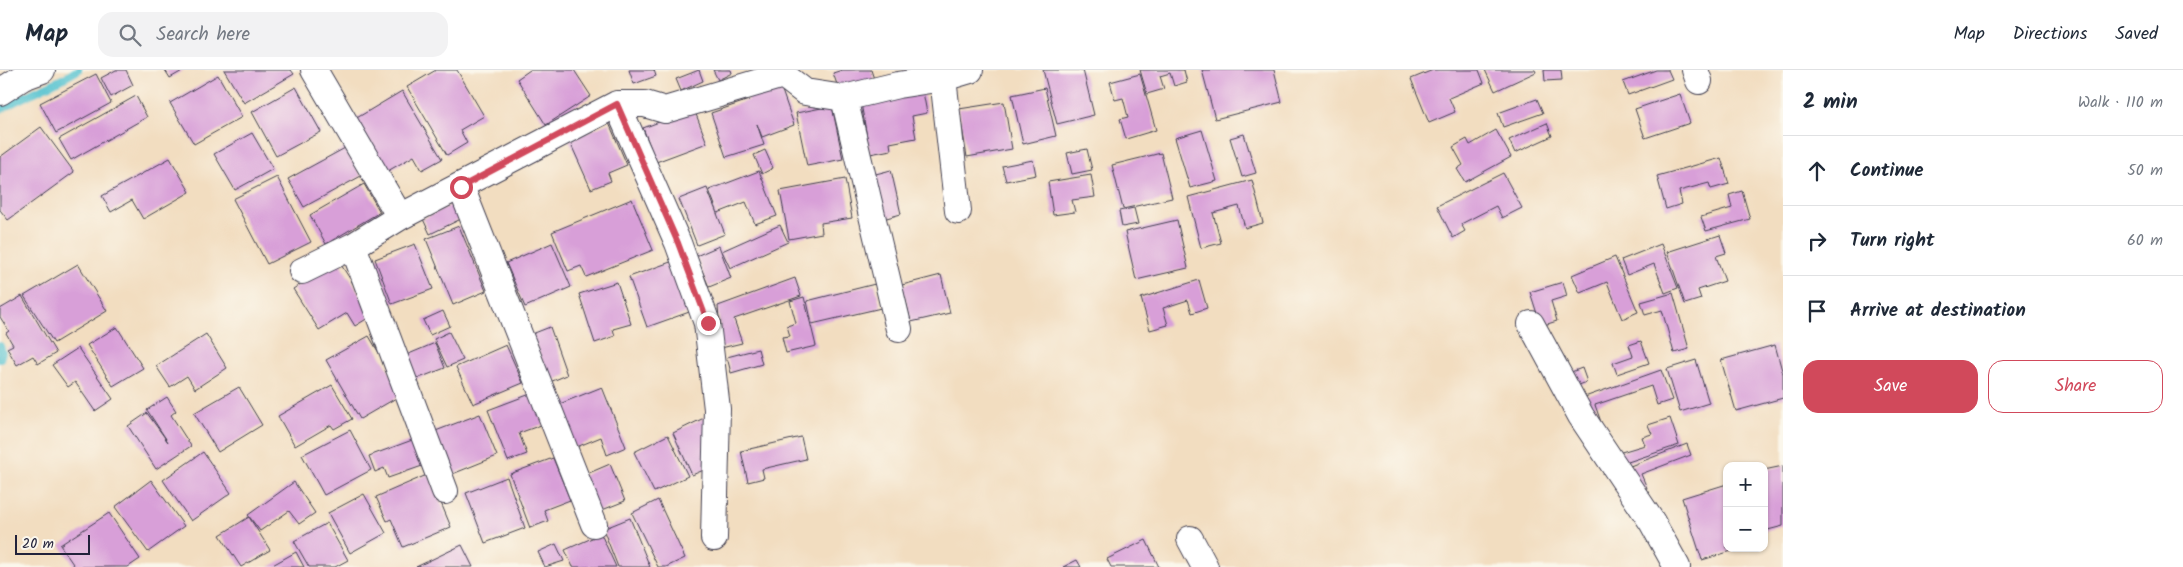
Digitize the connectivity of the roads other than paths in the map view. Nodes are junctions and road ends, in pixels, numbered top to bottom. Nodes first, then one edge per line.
1 (42, 70) edge
2 (314, 70) edge
3 (970, 70) edge
4 (900, 77) edge
5 (943, 78) junction
6 (0, 92) edge
7 (844, 98) junction
8 (617, 104) junction
9 (461, 187) junction
10 (958, 211) dead end
11 (400, 217) junction
12 (353, 246) junction
13 (302, 271) dead end
14 (1531, 324) dead end
15 (899, 329) dead end
16 (445, 491) dead end
17 (594, 524) dead end
18 (714, 538) dead end
19 (1190, 539) dead end
20 (1204, 567) edge
21 (1677, 567) edge

1 - 6 street
2 - 11 street
3 - 5 street
4 - 5 street
4 - 7 street
5 - 10 street
7 - 8 street
7 - 15 street
8 - 9 street
8 - 18 street
9 - 11 street
9 - 17 street
11 - 12 street
12 - 13 street
12 - 16 street
14 - 21 street
19 - 20 street

